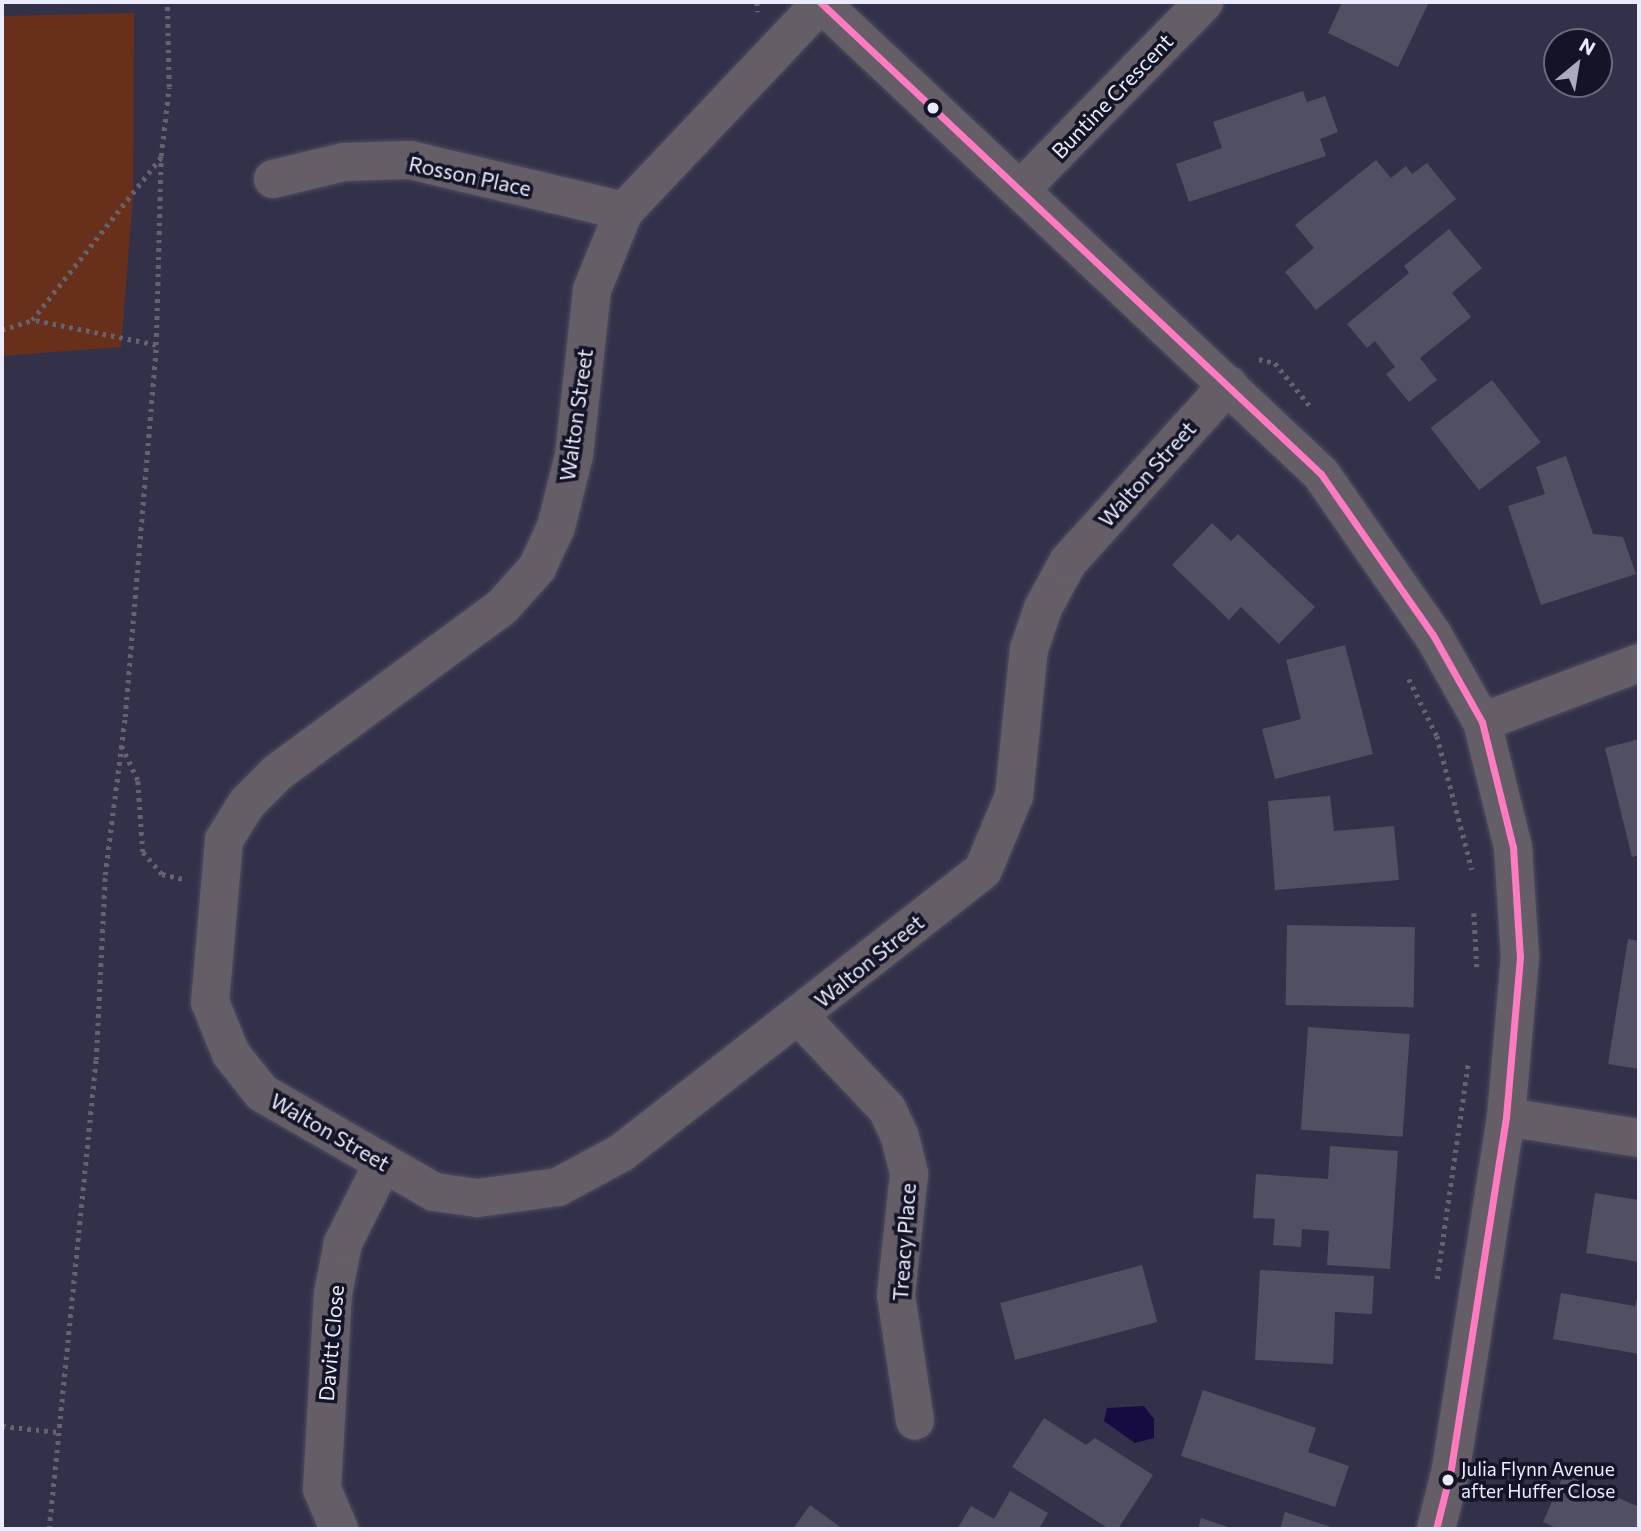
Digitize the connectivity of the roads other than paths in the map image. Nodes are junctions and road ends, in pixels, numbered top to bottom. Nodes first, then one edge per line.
1 (820, 2) edge
2 (1204, 2) edge
3 (273, 179) dead end
4 (1020, 190) junction
5 (624, 211) junction
6 (1228, 385) junction
7 (1639, 663) edge
8 (1482, 722) junction
9 (799, 1016) junction
10 (1506, 1117) junction
11 (1639, 1138) edge
12 (383, 1163) junction
13 (915, 1421) dead end
14 (339, 1529) edge
15 (1436, 1529) edge

1 - 4 street
1 - 5 street, Walton Street
2 - 4 street, Buntine Crescent
3 - 5 street, Rosson Place
4 - 6 street
5 - 12 street, Walton Street
6 - 8 street
6 - 9 street, Walton Street
7 - 8 street
8 - 10 street
9 - 12 street, Walton Street
9 - 13 street, Treacy Place
10 - 11 street
10 - 15 street
12 - 14 street, Davitt Close

